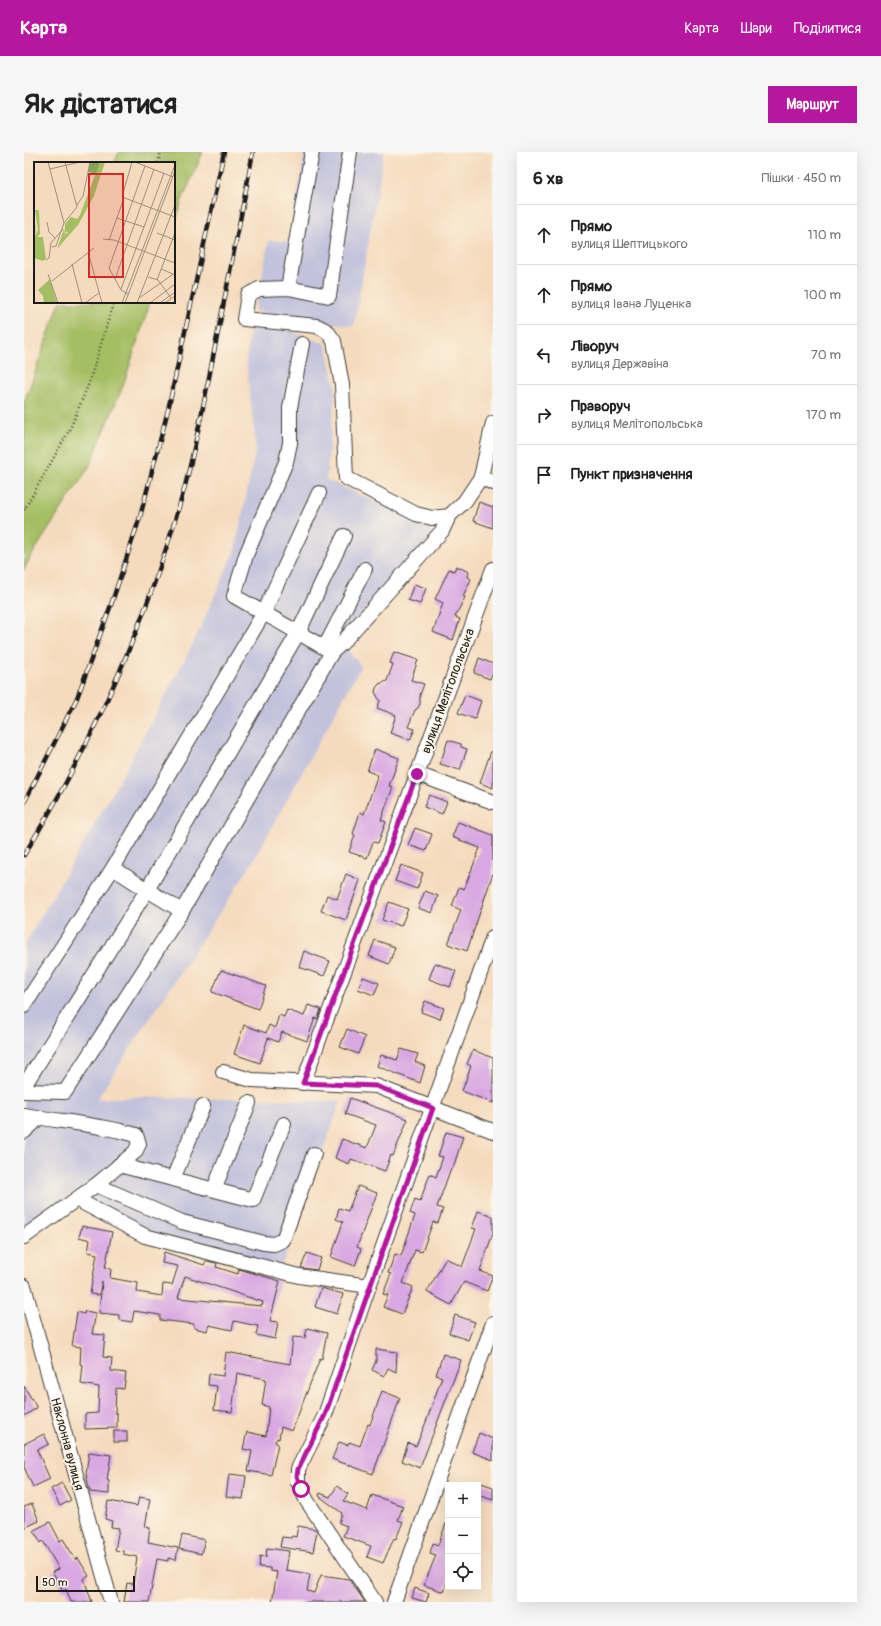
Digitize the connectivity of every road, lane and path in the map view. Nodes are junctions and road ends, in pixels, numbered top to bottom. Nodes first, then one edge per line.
1 (161, 152) edge
2 (312, 152) edge
3 (350, 152) edge
4 (158, 162) edge
5 (288, 288) junction
6 (114, 303) edge
7 (302, 344) dead end
8 (493, 423) edge
9 (487, 480) edge
10 (319, 493) dead end
11 (24, 510) edge
12 (449, 516) junction
13 (344, 536) dead end
14 (365, 569) dead end
15 (493, 569) edge
16 (263, 614) junction
17 (298, 633) junction
18 (329, 649) junction
19 (417, 774) junction
20 (493, 802) edge
21 (113, 868) junction
22 (147, 890) junction
23 (182, 911) junction
24 (493, 937) edge
25 (24, 1006) edge
26 (223, 1072) dead end
27 (303, 1083) junction
28 (24, 1086) edge
29 (24, 1091) edge
30 (249, 1103) dead end
31 (203, 1106) dead end
32 (433, 1108) junction
33 (24, 1115) edge
34 (39, 1118) junction
35 (284, 1124) dead end
36 (493, 1131) edge
37 (24, 1132) edge
38 (314, 1154) dead end
39 (119, 1165) junction
40 (173, 1179) junction
41 (96, 1185) junction
42 (214, 1189) junction
43 (78, 1200) junction
44 (24, 1237) edge
45 (24, 1286) edge
46 (369, 1286) junction
47 (493, 1323) edge
48 (111, 1602) edge
49 (375, 1602) edge
50 (394, 1602) edge

1 - 4 path
2 - 5 street
3 - 5 street
5 - 12 street
6 - 11 path
7 - 16 street
8 - 9 street
9 - 12 street
10 - 16 street
12 - 18 street
13 - 17 street
14 - 18 street
15 - 19 street, вулиця Мелітопольська
16 - 17 street
16 - 21 street
17 - 18 street
17 - 22 street
18 - 23 street
19 - 20 street
19 - 27 street, вулиця Мелітопольська
21 - 22 street
21 - 25 street
22 - 23 street
22 - 28 street
23 - 29 street
24 - 32 street
26 - 27 street
27 - 32 street
30 - 42 street
31 - 40 street
32 - 36 street
32 - 46 street
33 - 34 street
34 - 37 street
34 - 39 street
35 - 42 street
38 - 41 street
39 - 40 street
39 - 41 street
40 - 42 street
41 - 43 street
43 - 44 street
43 - 46 street
45 - 48 street, Наклонна вулиця
46 - 49 street
47 - 50 street

